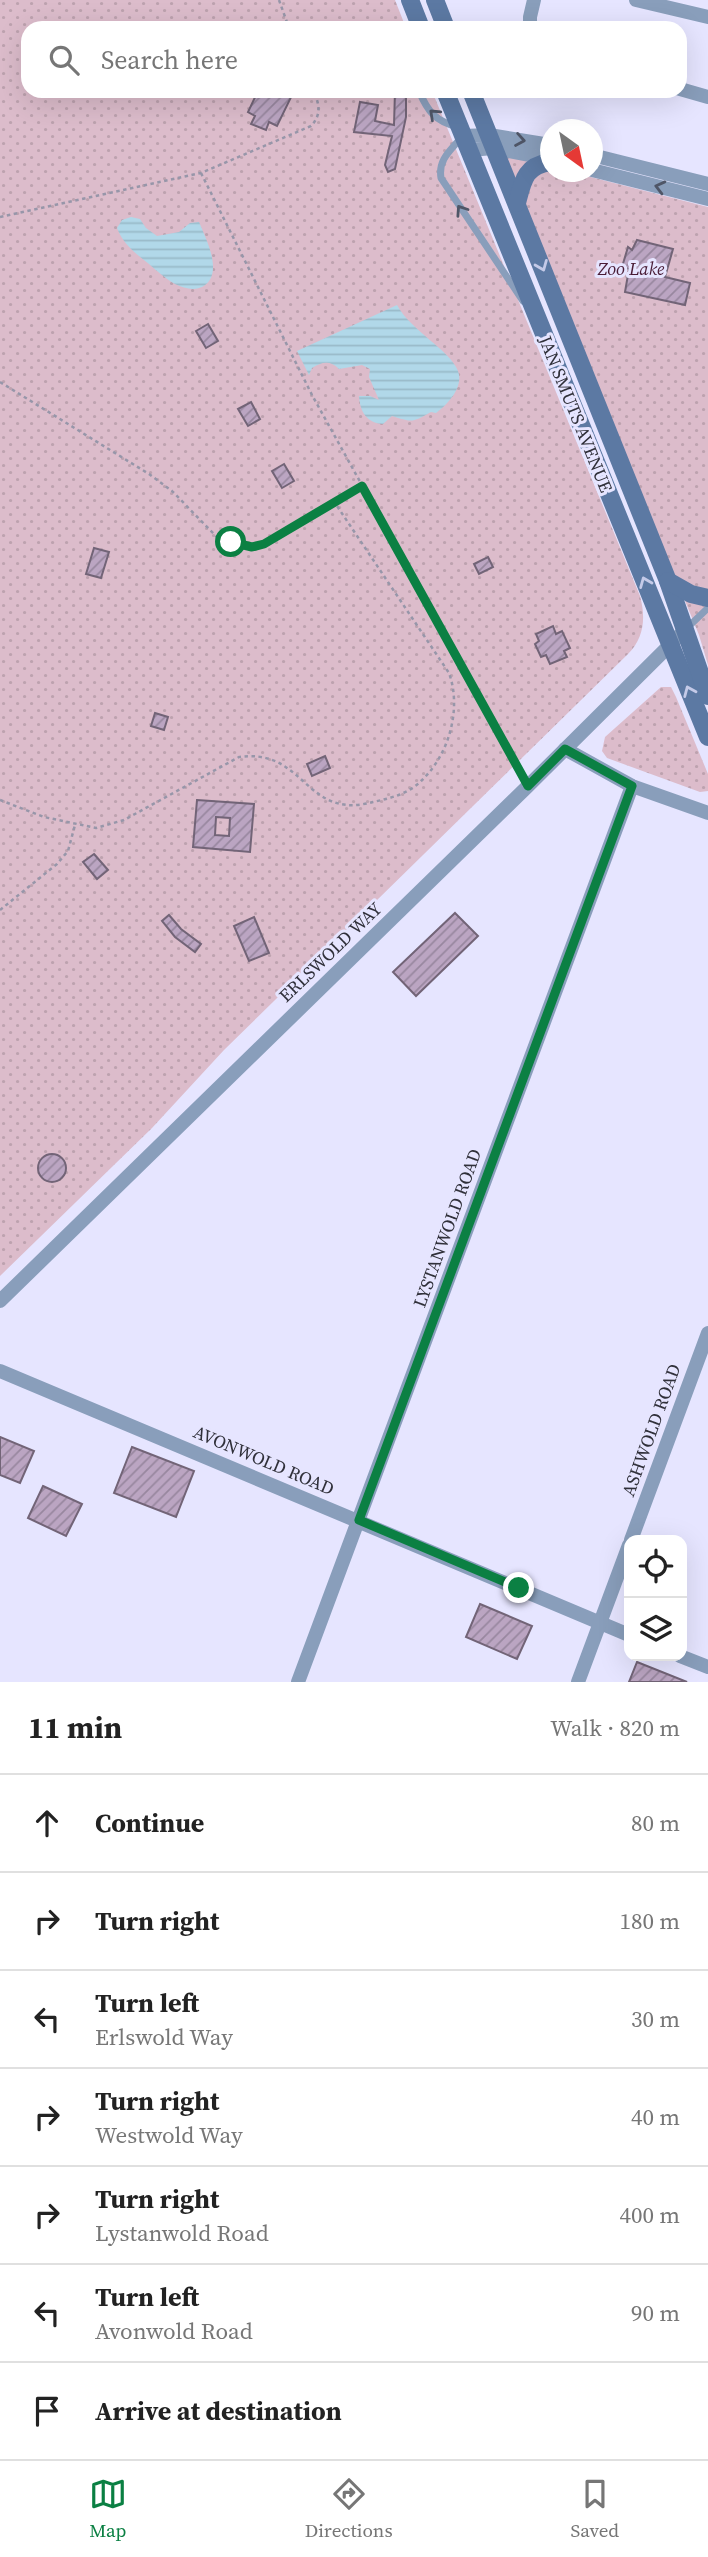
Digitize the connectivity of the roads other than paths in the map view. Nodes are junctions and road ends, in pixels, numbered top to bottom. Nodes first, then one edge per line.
1 (435, 0) edge
2 (534, 0) edge
3 (636, 0) edge
4 (708, 17) edge
5 (443, 21) edge
6 (530, 21) edge
7 (687, 91) edge
8 (708, 97) edge
9 (423, 98) edge
10 (448, 98) edge
11 (474, 98) edge
12 (464, 138) junction
13 (491, 142) junction
14 (540, 144) edge
15 (540, 158) edge
16 (603, 158) edge
17 (540, 164) edge
18 (603, 172) edge
19 (708, 184) edge
20 (708, 198) edge
21 (517, 203) junction
22 (541, 327) junction
23 (668, 581) junction
24 (708, 598) edge
25 (708, 608) edge
26 (686, 629) junction
27 (670, 645) junction
28 (708, 696) edge
29 (708, 737) edge
30 (565, 749) junction
31 (632, 786) junction
32 (708, 813) edge
33 (0, 1301) edge
34 (708, 1333) edge
35 (0, 1371) edge
36 (359, 1520) junction
37 (633, 1535) edge
38 (624, 1559) edge
39 (600, 1623) junction
40 (624, 1633) edge
41 (687, 1659) edge
42 (708, 1667) edge
43 (298, 1682) edge
44 (578, 1682) edge

1 - 5 main road
2 - 6 street
3 - 4 street
7 - 8 street
12 -> 9 lane
10 - 12 main road, JAN SMUTS AVENUE
11 - 13 main road, JAN SMUTS AVENUE
12 - 13 street
12 - 22 main road, JAN SMUTS AVENUE
22 -> 12 lane
13 -> 14 street
13 - 15 street
13 - 21 main road, JAN SMUTS AVENUE
16 - 19 street
17 - 21 main road
20 -> 18 street
21 -> 23 main road, JAN SMUTS AVENUE
27 -> 22 main road, JAN SMUTS AVENUE
23 - 24 main road
23 - 26 main road, JAN SMUTS AVENUE
25 - 26 lane
26 - 27 street, ERLSWOLD WAY
26 - 28 main road, JAN SMUTS AVENUE
29 -> 27 main road, JAN SMUTS AVENUE
27 - 30 street, ERLSWOLD WAY
30 - 31 street
30 - 33 street, ERLSWOLD WAY
31 - 32 street
31 - 36 street, LYSTANWOLD ROAD
34 - 37 street, ASHWOLD ROAD
35 - 36 street, AVONWOLD ROAD
36 - 39 street, AVONWOLD ROAD
36 - 43 street, LYSTANWOLD ROAD
38 - 39 street, ASHWOLD ROAD
39 - 40 street, AVONWOLD ROAD
39 - 44 street, ASHWOLD ROAD
41 - 42 street

